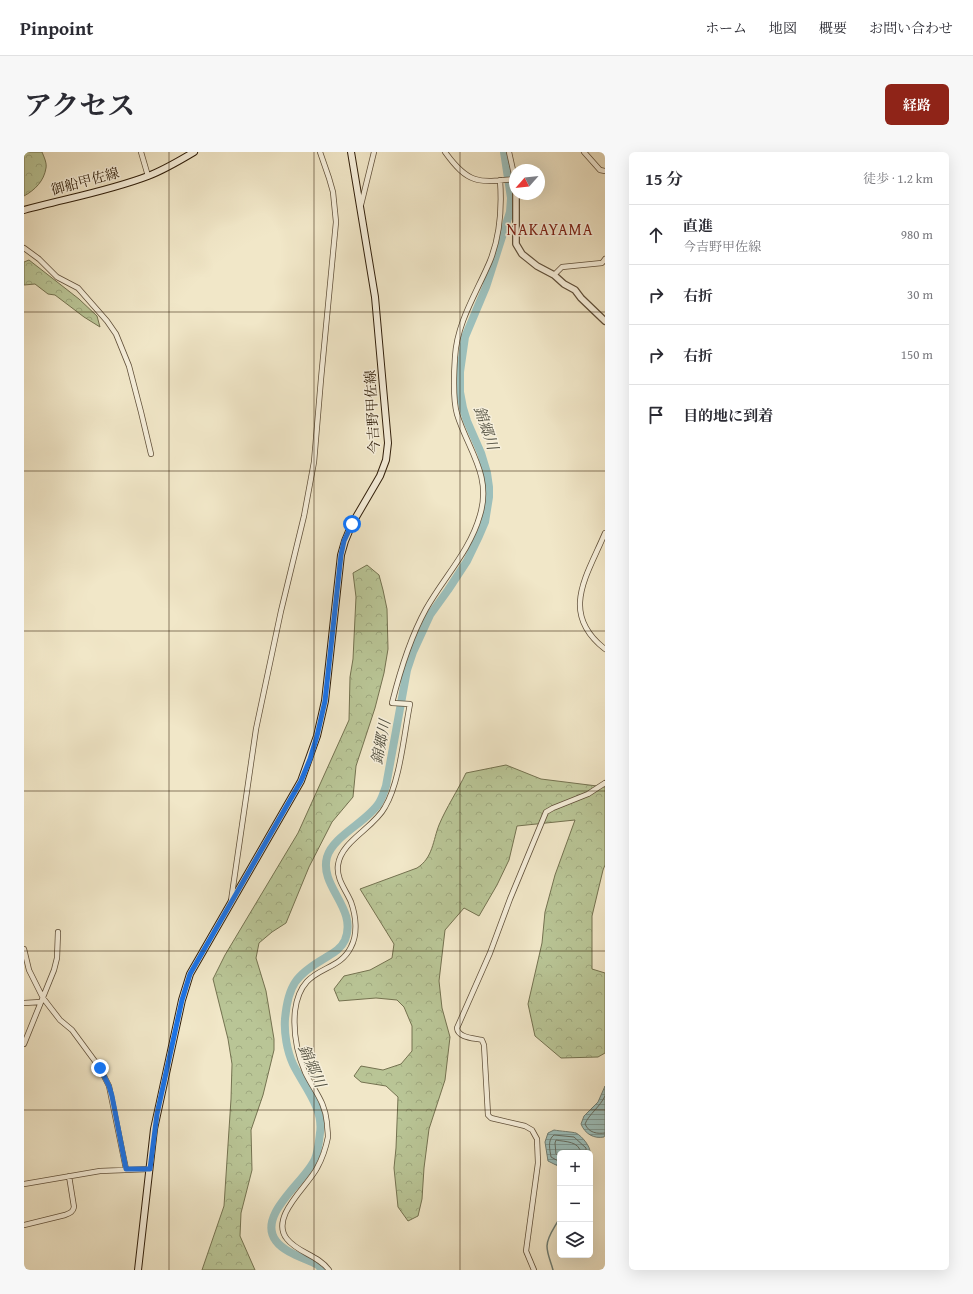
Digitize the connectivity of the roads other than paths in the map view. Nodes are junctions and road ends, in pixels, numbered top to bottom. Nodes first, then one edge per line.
1 (141, 152) edge
2 (194, 152) edge
3 (320, 152) edge
4 (351, 152) edge
5 (374, 152) edge
6 (445, 152) edge
7 (509, 152) edge
8 (584, 152) edge
9 (512, 164) edge
10 (605, 171) edge
11 (148, 176) junction
12 (500, 180) junction
13 (509, 180) edge
14 (516, 200) edge
15 (360, 207) junction
16 (24, 210) edge
17 (24, 248) edge
18 (605, 259) edge
19 (554, 275) junction
20 (605, 321) edge
21 (151, 454) dead end
22 (605, 533) edge
23 (605, 649) edge
24 (605, 783) edge
25 (231, 903) junction
26 (58, 932) dead end
27 (24, 949) edge
28 (42, 1000) junction
29 (24, 1002) edge
30 (24, 1044) edge
31 (126, 1169) junction
32 (150, 1169) junction
33 (69, 1176) junction
34 (24, 1184) edge
35 (24, 1225) edge
36 (138, 1270) edge
37 (329, 1270) edge
38 (534, 1270) edge

1 - 11 street
2 - 11 main road, 御船甲佐線
3 - 25 street
4 - 15 main road, 今吉野甲佐線
5 - 15 street
6 - 12 street
7 - 9 street
8 - 10 street
11 - 16 main road, 御船甲佐線
12 - 13 street
12 - 37 street
14 - 19 street
15 - 25 main road, 今吉野甲佐線
17 - 21 street
18 - 19 street
19 - 20 street
22 - 23 street
24 - 38 street
25 - 32 main road, 今吉野甲佐線
26 - 28 street
27 - 28 street
28 - 29 street
28 - 30 street
28 - 31 street
31 - 32 street
31 - 33 street
32 - 36 main road, 今吉野甲佐線
33 - 34 street
33 - 35 street

